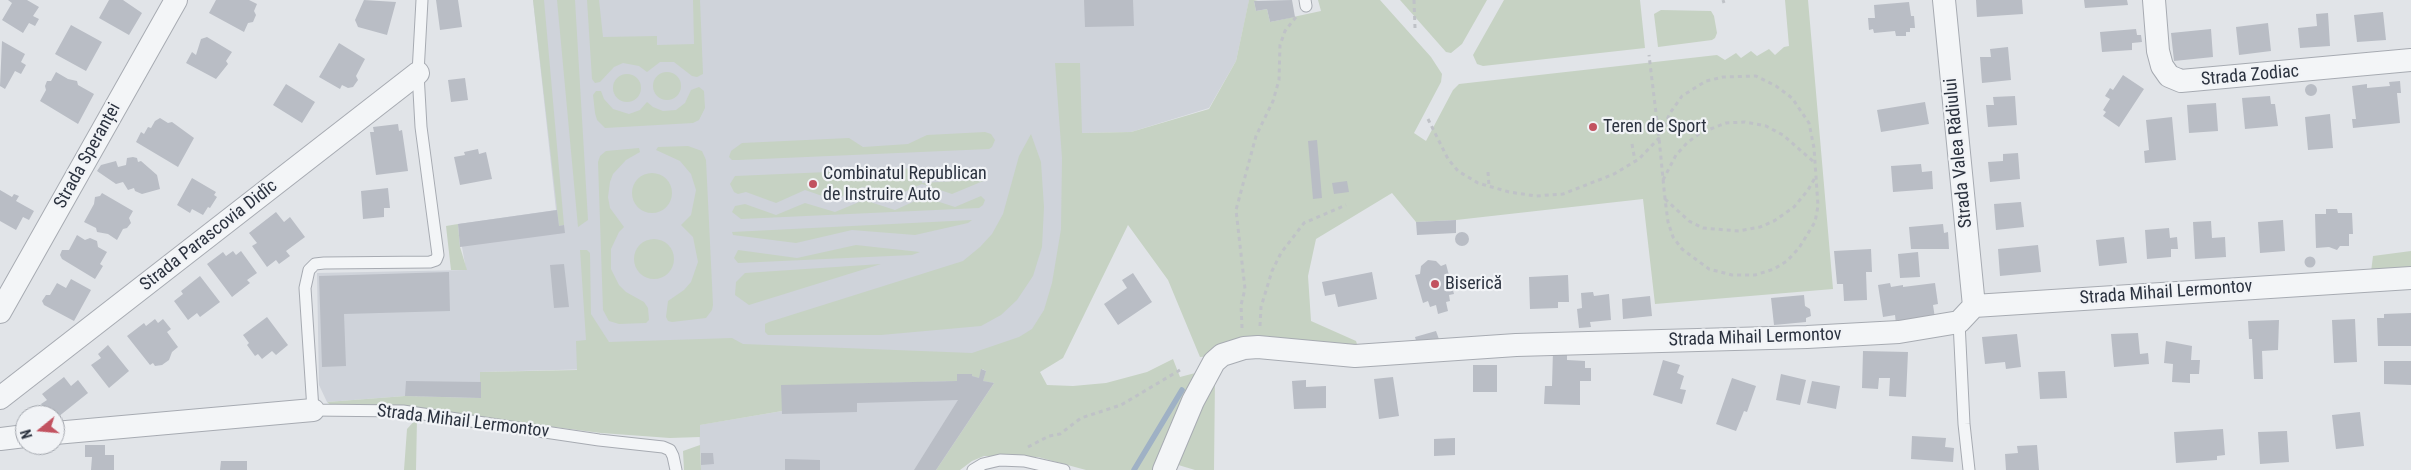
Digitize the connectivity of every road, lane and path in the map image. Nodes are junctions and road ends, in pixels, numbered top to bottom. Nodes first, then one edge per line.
1 (176, 0) edge
2 (422, 0) edge
3 (1414, 0) edge
4 (1944, 0) edge
5 (2154, 0) edge
6 (1305, 3) edge
7 (1415, 28) dead end
8 (1649, 55) dead end
9 (2411, 60) edge
10 (418, 73) junction
11 (1428, 119) dead end
12 (1658, 138) junction
13 (1632, 144) dead end
14 (1635, 161) junction
15 (1815, 163) junction
16 (1488, 172) dead end
17 (1816, 176) junction
18 (1663, 180) junction
19 (1489, 186) junction
20 (1665, 199) junction
21 (1346, 205) dead end
22 (2411, 278) edge
23 (0, 312) edge
24 (1967, 314) junction
25 (1251, 347) junction
26 (1180, 370) dead end
27 (0, 398) edge
28 (313, 410) junction
29 (65, 433) edge
30 (15, 437) edge
31 (0, 439) edge
32 (1019, 460) junction
33 (676, 470) edge
34 (973, 470) edge
35 (1064, 470) edge
36 (1164, 470) edge
37 (1970, 470) edge

1 - 23 street, Strada Speranței
2 - 10 lane
3 - 7 path
4 - 24 street, Strada Valea Rădiului
5 - 9 street, Strada Zodiac
6 - 25 path
8 - 12 path
10 - 27 street, Strada Parascovia Didîc
10 - 28 lane
11 - 19 path
12 - 14 path
12 - 15 path
12 - 18 path
13 - 14 path
14 - 19 path
15 - 17 path
15 - 18 path
16 - 19 path
17 - 20 path
17 - 20 path
18 - 20 path
21 - 25 path
22 - 24 street, Strada Mihail Lermontov
24 - 25 street, Strada Mihail Lermontov
24 - 37 lane
25 - 36 street, Strada Mihail Lermontov
26 - 32 path
28 - 29 street, Strada Mihail Lermontov
28 - 33 lane, Strada Mihail Lermontov
30 - 31 street
32 - 34 lane
32 - 35 lane

